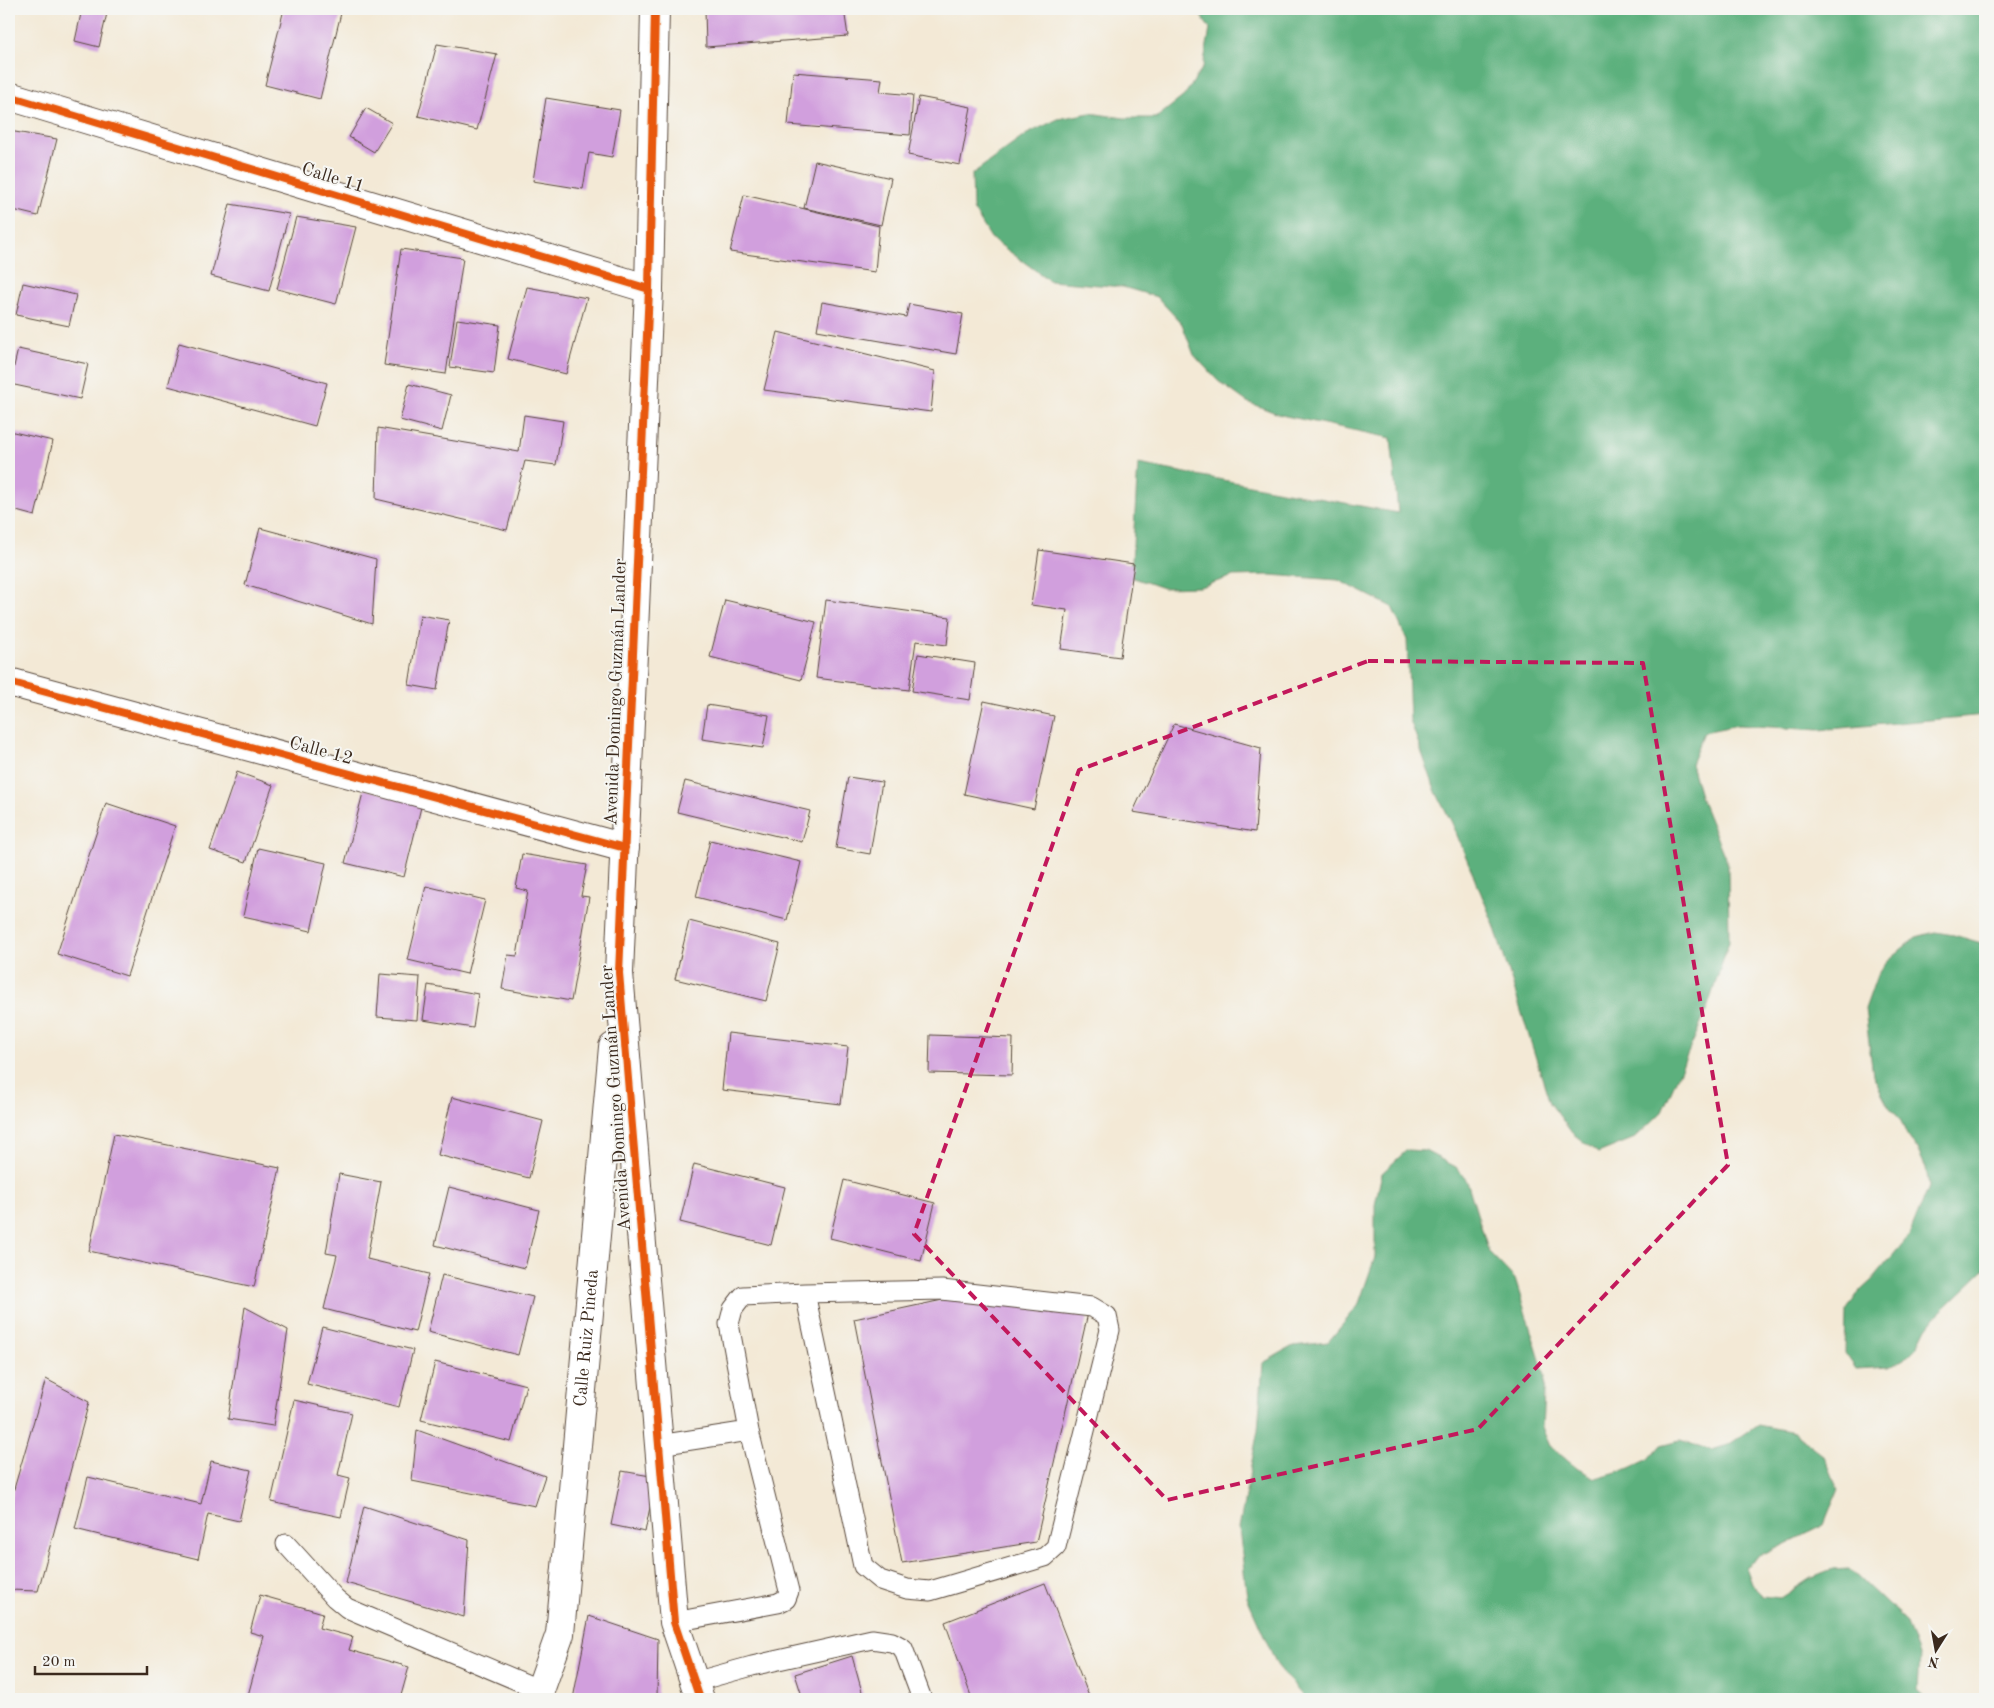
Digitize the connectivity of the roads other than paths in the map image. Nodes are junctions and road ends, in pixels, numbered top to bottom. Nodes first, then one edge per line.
1 (655, 9) edge
2 (9, 96) edge
3 (649, 289) junction
4 (9, 682) edge
5 (625, 848) junction
6 (619, 973) junction
7 (805, 1293) junction
8 (749, 1432) junction
9 (660, 1445) junction
10 (286, 1544) dead end
11 (674, 1622) junction
12 (697, 1691) edge
13 (539, 1695) edge
14 (922, 1699) edge

1 - 3 street, Avenida Domingo Guzmán Lander
2 - 3 street, Calle 11
3 - 5 street, Avenida Domingo Guzmán Lander
4 - 5 street, Calle 12
5 - 6 street, Avenida Domingo Guzmán Lander
6 - 9 street, Avenida Domingo Guzmán Lander
6 - 13 street, Calle Ruiz Pineda
7 - 7 lane
7 - 8 lane
8 - 9 lane
8 - 11 lane
9 - 11 street, Avenida Domingo Guzmán Lander
10 - 13 lane
11 - 12 street, Avenida Domingo Guzmán Lander
12 - 14 lane

